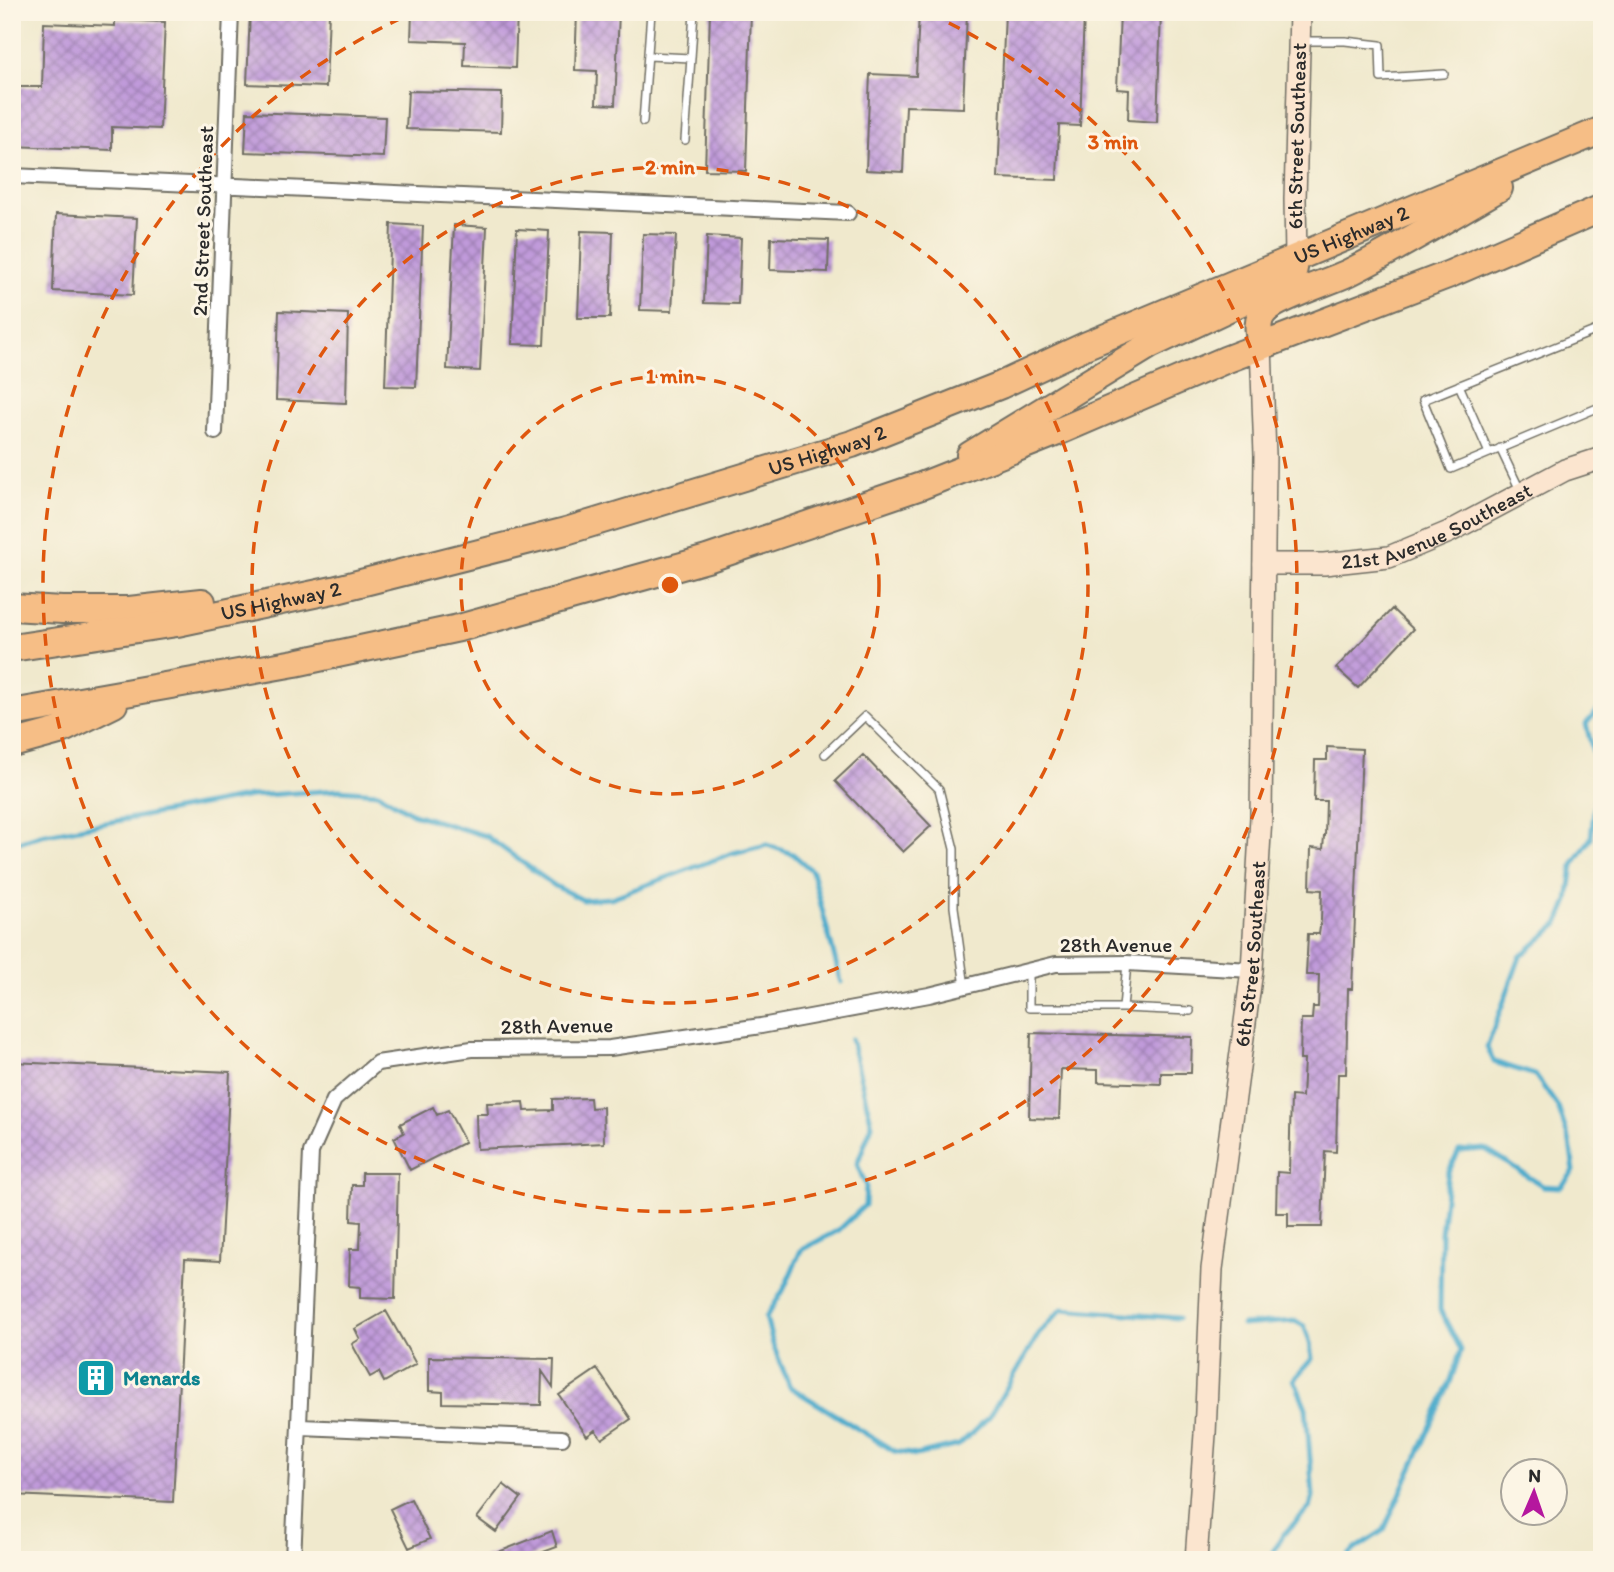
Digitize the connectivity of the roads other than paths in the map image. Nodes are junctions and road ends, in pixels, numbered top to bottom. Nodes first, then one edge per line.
1 (231, 12) edge
2 (651, 12) edge
3 (694, 12) edge
4 (1300, 12) edge
5 (1299, 41) junction
6 (648, 56) junction
7 (691, 58) junction
8 (1444, 74) dead end
9 (643, 122) dead end
10 (1602, 131) edge
11 (685, 140) dead end
12 (12, 176) edge
13 (226, 185) junction
14 (1602, 208) edge
15 (848, 213) dead end
16 (1296, 258) junction
17 (1602, 328) edge
18 (1261, 346) junction
19 (1459, 385) junction
20 (1602, 406) edge
21 (215, 432) dead end
22 (1500, 448) junction
23 (1489, 453) junction
24 (1602, 458) edge
25 (921, 486) junction
26 (1522, 493) junction
27 (1264, 564) junction
28 (333, 590) junction
29 (12, 607) edge
30 (12, 648) edge
31 (142, 690) junction
32 (12, 713) edge
33 (12, 744) edge
34 (825, 754) dead end
35 (1127, 963) junction
36 (1252, 970) junction
37 (1029, 971) junction
38 (965, 987) junction
39 (1123, 1008) junction
40 (1190, 1011) dead end
41 (301, 1427) junction
42 (562, 1438) dead end
43 (293, 1560) edge
44 (1196, 1560) edge

1 - 13 street, 2nd Street Southeast
2 - 6 lane
3 - 7 lane
4 - 5 street, 6th Street Southeast
5 - 8 lane
5 - 16 street, 6th Street Southeast
6 - 7 lane
6 - 9 lane
7 - 11 lane
10 - 16 highway, US Highway 2
10 - 18 highway
12 - 13 street
13 - 15 street
13 - 21 street, 2nd Street Southeast
14 - 18 highway
16 - 25 highway
16 - 28 highway, US Highway 2
17 - 19 lane
18 - 25 highway
18 - 27 street, 6th Street Southeast
19 - 23 lane
19 - 23 lane
20 - 22 lane
22 - 23 lane
22 - 26 lane
24 - 26 street, 21st Avenue Southeast
25 - 31 highway
26 - 27 street, 21st Avenue Southeast
27 - 36 street, 6th Street Southeast
28 - 29 highway
28 - 30 highway, US Highway 2
31 - 32 highway
31 - 33 highway
34 - 38 lane
35 - 36 street, 28th Avenue
35 - 37 street, 28th Avenue
35 - 39 lane
36 - 44 street, 6th Street Southeast
37 - 38 street, 28th Avenue
37 - 39 lane
38 - 41 street, 28th Avenue
39 - 40 lane
41 - 42 street
41 - 43 street, 28th Avenue

